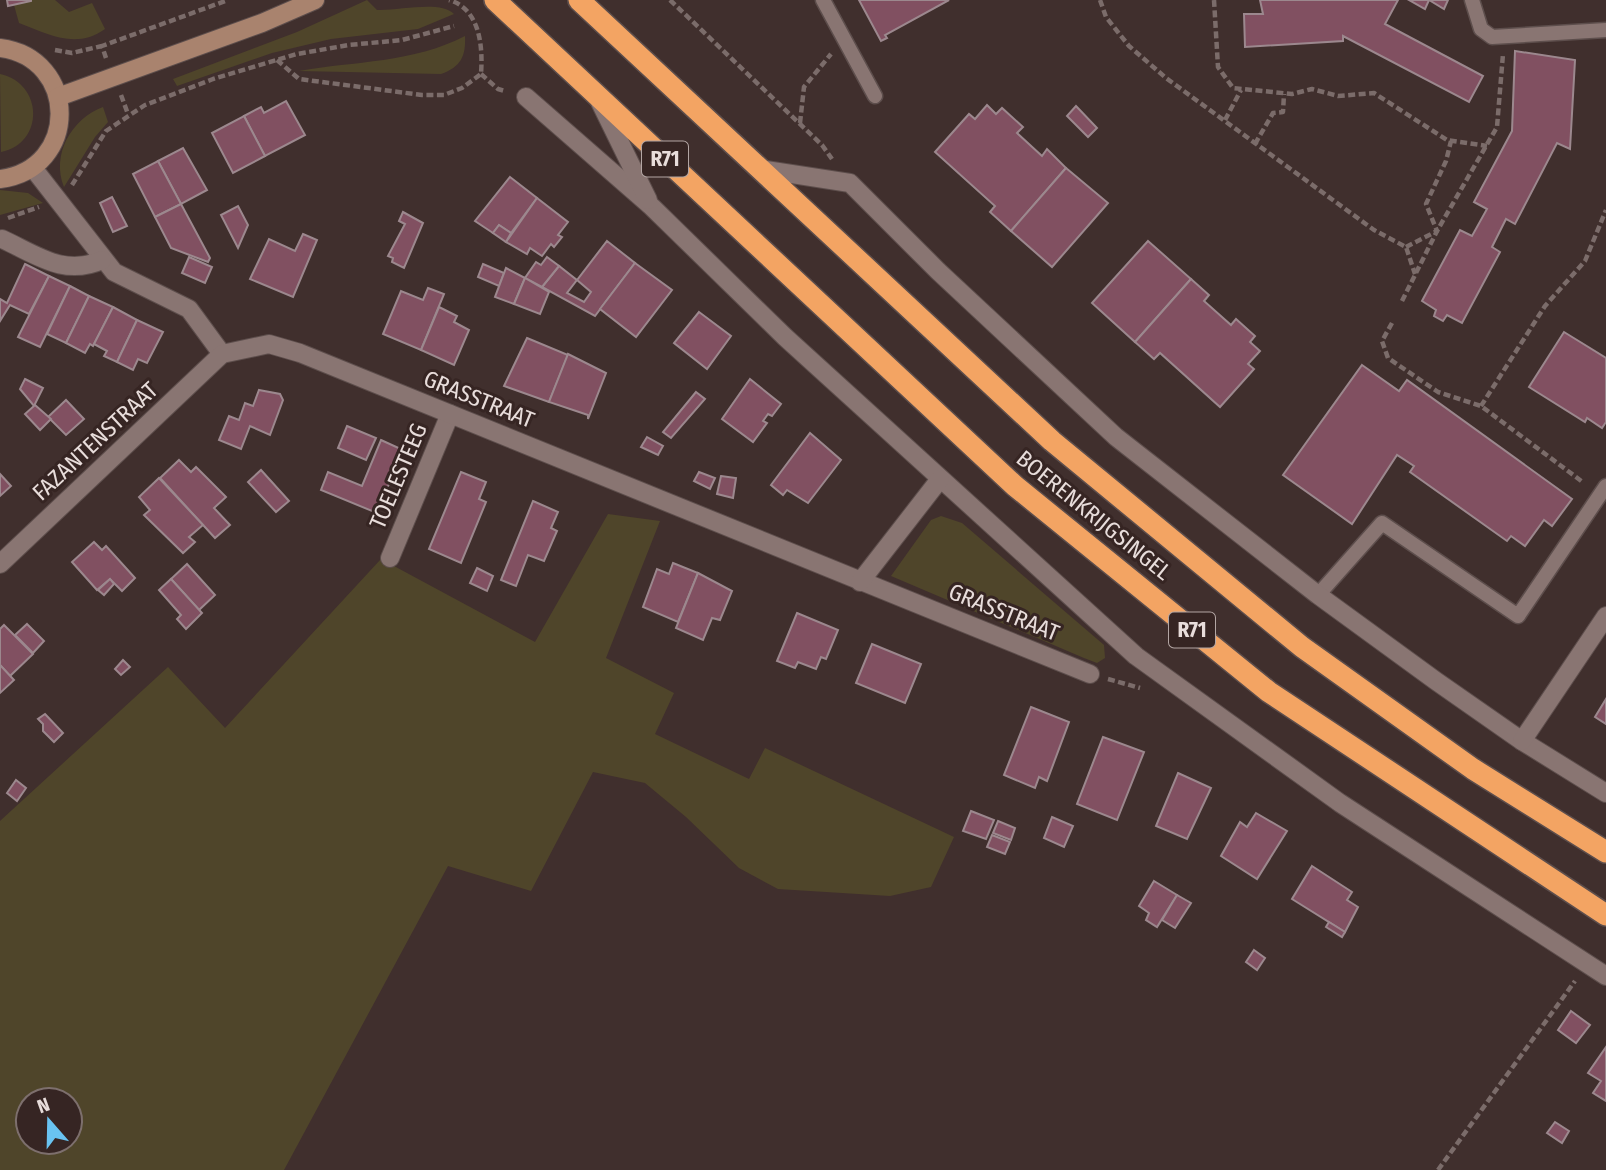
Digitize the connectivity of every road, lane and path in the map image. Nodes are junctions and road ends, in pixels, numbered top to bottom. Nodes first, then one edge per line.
1 (315, 0) edge
2 (449, 0) edge
3 (495, 0) edge
4 (579, 0) edge
5 (670, 0) edge
6 (823, 0) edge
7 (1100, 0) edge
8 (1214, 0) edge
9 (1472, 0) edge
10 (454, 26) dead end
11 (1606, 30) edge
12 (844, 38) junction
13 (1504, 38) junction
14 (0, 48) edge
15 (277, 60) junction
16 (481, 74) junction
17 (1241, 90) junction
18 (1284, 94) junction
19 (597, 96) junction
20 (875, 96) dead end
21 (58, 97) junction
22 (526, 97) joint
23 (128, 114) dead end
24 (1225, 120) junction
25 (799, 124) junction
26 (1451, 141) junction
27 (1255, 144) junction
28 (1487, 146) junction
29 (33, 168) junction
30 (760, 169) junction
31 (0, 179) edge
32 (850, 183) junction
33 (652, 207) junction
34 (1606, 210) edge
35 (1437, 231) junction
36 (2, 239) dead end
37 (1406, 247) junction
38 (102, 260) junction
39 (1415, 274) junction
40 (1402, 301) dead end
41 (1392, 323) dead end
42 (222, 354) junction
43 (1480, 406) junction
44 (450, 414) junction
45 (940, 479) junction
46 (1604, 488) edge
47 (390, 558) dead end
48 (0, 564) edge
49 (860, 582) junction
50 (1318, 595) junction
51 (1606, 616) edge
52 (1090, 674) dead end
53 (1522, 741) junction
54 (1606, 793) edge
55 (1606, 852) edge
56 (1606, 915) edge
57 (1588, 964) junction
58 (1606, 975) edge
59 (1438, 1170) edge

1 - 21 street
2 - 16 path
3 - 19 highway, BOERENKRIJGSINGEL / R71
4 - 30 highway, BOERENKRIJGSINGEL / R71
5 - 25 path
6 - 12 lane
7 - 24 path
8 - 17 path
9 - 13 lane
10 - 15 path
11 - 13 lane
12 - 20 lane
12 - 25 path
13 - 28 path
14 - 21 street
15 - 16 path
15 - 23 path
16 - 22 path
17 - 18 path
17 - 24 path
18 - 26 path
18 - 27 path
19 - 33 street, BOERENKRIJGSINGEL
19 - 56 highway, BOERENKRIJGSINGEL / R71
21 - 29 street
22 - 33 street, BOERENKRIJGSINGEL
24 - 27 path
25 - 32 path
26 - 28 path
26 - 35 path
27 - 37 path
28 - 35 path
29 - 31 street
29 - 38 street
30 - 32 street
30 - 55 highway, BOERENKRIJGSINGEL / R71
32 - 50 street
33 - 45 street, BOERENKRIJGSINGEL
34 - 43 path
35 - 37 path
35 - 39 path
36 - 38 street
37 - 39 path
38 - 42 street
39 - 40 path
41 - 43 path
42 - 44 street, GRASSTRAAT
42 - 48 street, FAZANTENSTRAAT
43 - 46 path
44 - 47 street, TOELESTEEG
44 - 49 street, GRASSTRAAT
45 - 49 street
45 - 57 street, BOERENKRIJGSINGEL
46 - 50 lane
49 - 52 street, GRASSTRAAT
50 - 53 street
51 - 53 street
53 - 54 street
57 - 58 street, BOERENKRIJGSINGEL
57 - 59 path

